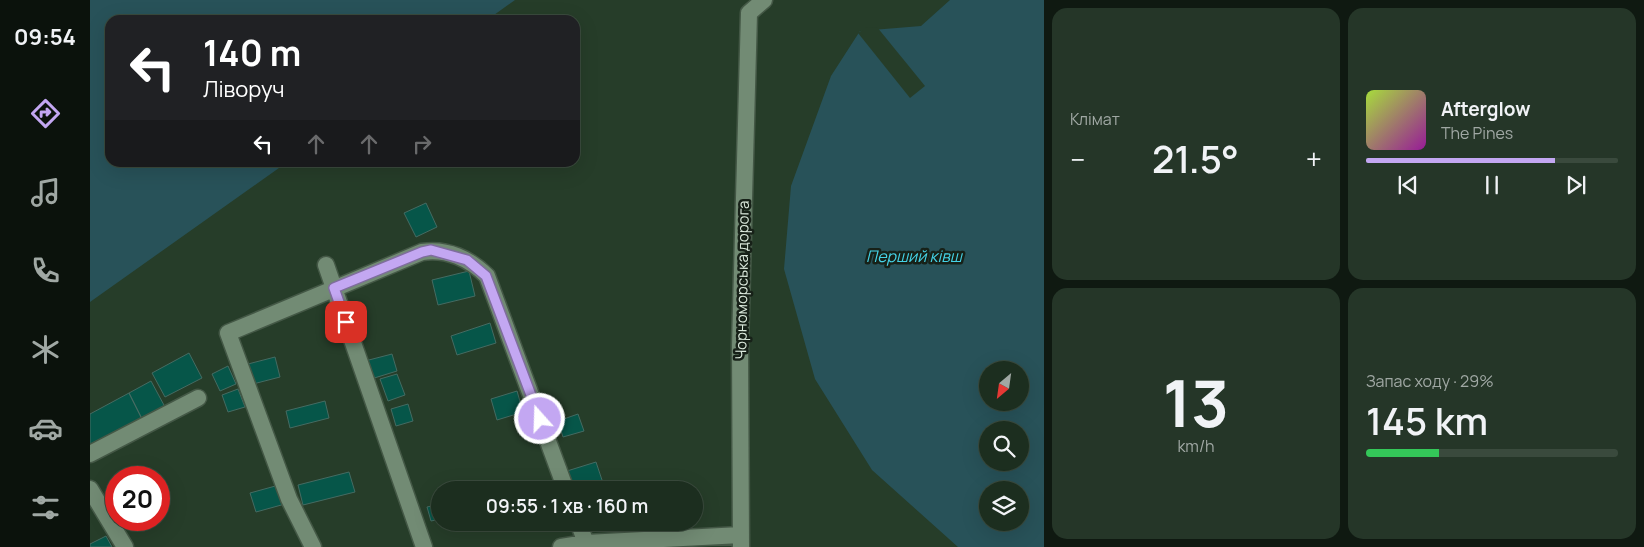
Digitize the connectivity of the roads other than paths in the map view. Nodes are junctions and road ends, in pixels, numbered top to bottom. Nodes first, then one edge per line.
1 (764, 0) edge
2 (326, 265) dead end
3 (334, 288) junction
4 (198, 398) dead end
5 (90, 454) edge
6 (563, 481) edge
7 (90, 489) edge
8 (581, 531) edge
9 (741, 541) edge
10 (586, 543) junction
11 (125, 547) edge
12 (313, 547) edge
13 (424, 547) edge
14 (561, 547) edge

1 - 9 street, Чорноморська дорога
2 - 3 street
3 - 6 street
3 - 12 street
3 - 13 street
4 - 5 street
7 - 11 street
8 - 10 street
9 - 10 street
10 - 14 street

